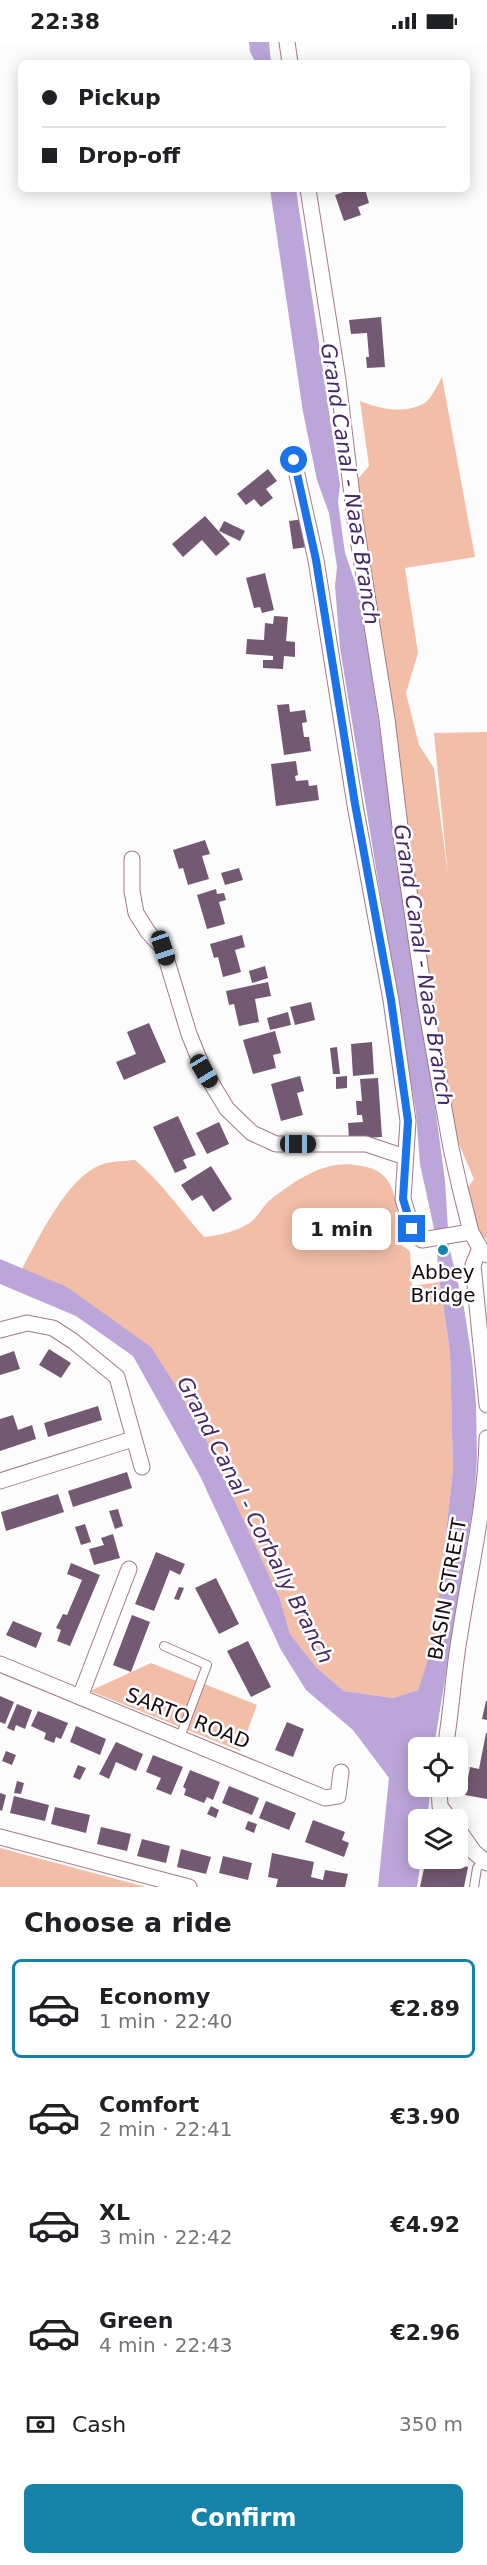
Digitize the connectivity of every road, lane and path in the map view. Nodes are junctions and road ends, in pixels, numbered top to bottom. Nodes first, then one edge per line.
1 (287, 42) edge
2 (290, 60) edge
3 (308, 192) edge
4 (294, 460) dead end
5 (132, 860) dead end
6 (405, 1157) junction
7 (466, 1233) junction
8 (483, 1251) edge
9 (0, 1329) edge
10 (487, 1405) edge
11 (487, 1438) edge
12 (133, 1439) junction
13 (142, 1467) dead end
14 (0, 1481) edge
15 (129, 1569) dead end
16 (164, 1646) dead end
17 (0, 1664) edge
18 (80, 1697) junction
19 (180, 1737) junction
20 (447, 1737) edge
21 (341, 1772) dead end
22 (0, 1837) edge
23 (468, 1844) edge
24 (485, 1862) edge
25 (189, 1887) edge
26 (474, 1887) edge

1 - 2 street
3 - 7 street
4 - 6 street
5 - 6 street
6 - 7 street
7 - 8 street
8 - 10 street
9 - 12 street
11 - 20 street, BASIN STREET
12 - 13 street
12 - 14 street
15 - 18 street
16 - 19 lane
17 - 18 street, SARTO ROAD
18 - 19 street, SARTO ROAD
19 - 21 street, SARTO ROAD
22 - 25 street
23 - 24 street
24 - 26 lane

